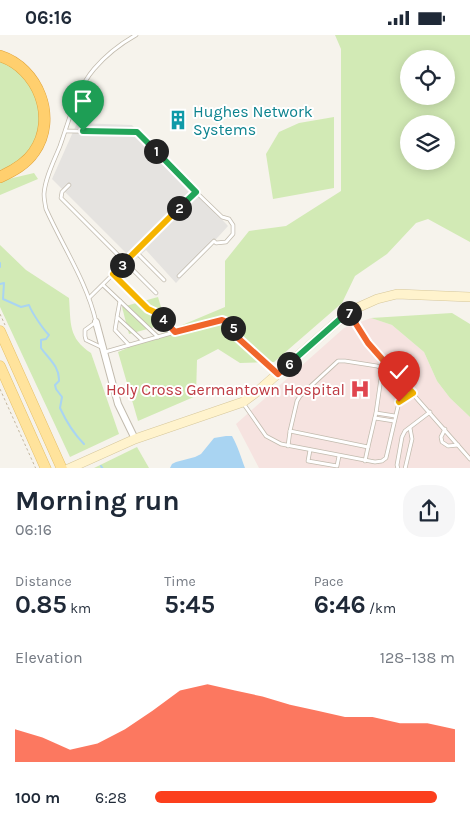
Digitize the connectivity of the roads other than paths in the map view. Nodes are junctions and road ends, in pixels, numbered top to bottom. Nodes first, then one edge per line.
1 (136, 35) edge
2 (0, 56) edge
3 (66, 131) junction
4 (0, 177) edge
5 (68, 185) dead end
6 (196, 192) junction
7 (136, 251) junction
8 (125, 263) junction
9 (113, 274) junction
10 (179, 276) dead end
11 (164, 281) dead end
12 (103, 285) junction
13 (156, 293) dead end
14 (470, 297) edge
15 (89, 298) junction
16 (120, 301) junction
17 (348, 312) junction
18 (117, 317) junction
19 (96, 322) junction
20 (0, 331) edge
21 (175, 332) junction
22 (158, 337) junction
23 (143, 341) junction
24 (129, 345) junction
25 (104, 350) junction
26 (0, 366) edge
27 (278, 374) junction
28 (413, 393) junction
29 (243, 402) junction
30 (430, 412) junction
31 (376, 413) junction
32 (396, 416) junction
33 (374, 418) junction
34 (394, 421) junction
35 (410, 427) junction
36 (444, 429) junction
37 (290, 431) junction
38 (135, 439) junction
39 (458, 445) junction
40 (288, 446) junction
41 (368, 447) junction
42 (310, 450) junction
43 (339, 456) junction
44 (470, 459) edge
45 (365, 461) junction
46 (46, 468) edge
47 (62, 468) edge
48 (70, 468) edge
49 (398, 468) edge
50 (405, 468) edge

1 - 3 lane
2 - 4 highway
3 - 6 lane
3 - 15 lane
5 - 8 lane
6 - 7 lane
6 - 10 lane
7 - 8 lane
7 - 11 lane
8 - 9 lane
8 - 13 lane
9 - 12 lane
9 - 21 lane
12 - 15 lane
12 - 16 lane
14 - 17 street
15 - 19 lane
16 - 18 lane
16 - 22 lane
17 - 27 street
17 - 28 lane
18 - 23 lane
18 - 24 lane
19 - 25 street
19 - 25 lane
20 - 47 main road
21 - 22 lane
21 - 27 lane
22 - 23 lane
23 - 24 lane
24 - 25 lane
25 - 38 street
26 - 46 main road
27 - 29 street
28 - 30 lane
28 - 32 lane
29 - 38 street
29 - 40 lane
30 - 35 lane
30 - 36 lane
31 - 32 lane
31 - 33 lane
31 - 37 lane
32 - 34 lane
33 - 34 lane
33 - 41 lane
34 - 45 lane
35 - 49 lane
35 - 50 lane
36 - 39 lane
36 - 39 lane
37 - 40 lane
37 - 41 lane
38 - 48 street
39 - 44 lane
40 - 42 lane
41 - 45 lane
42 - 43 lane
42 - 43 lane
43 - 45 lane

